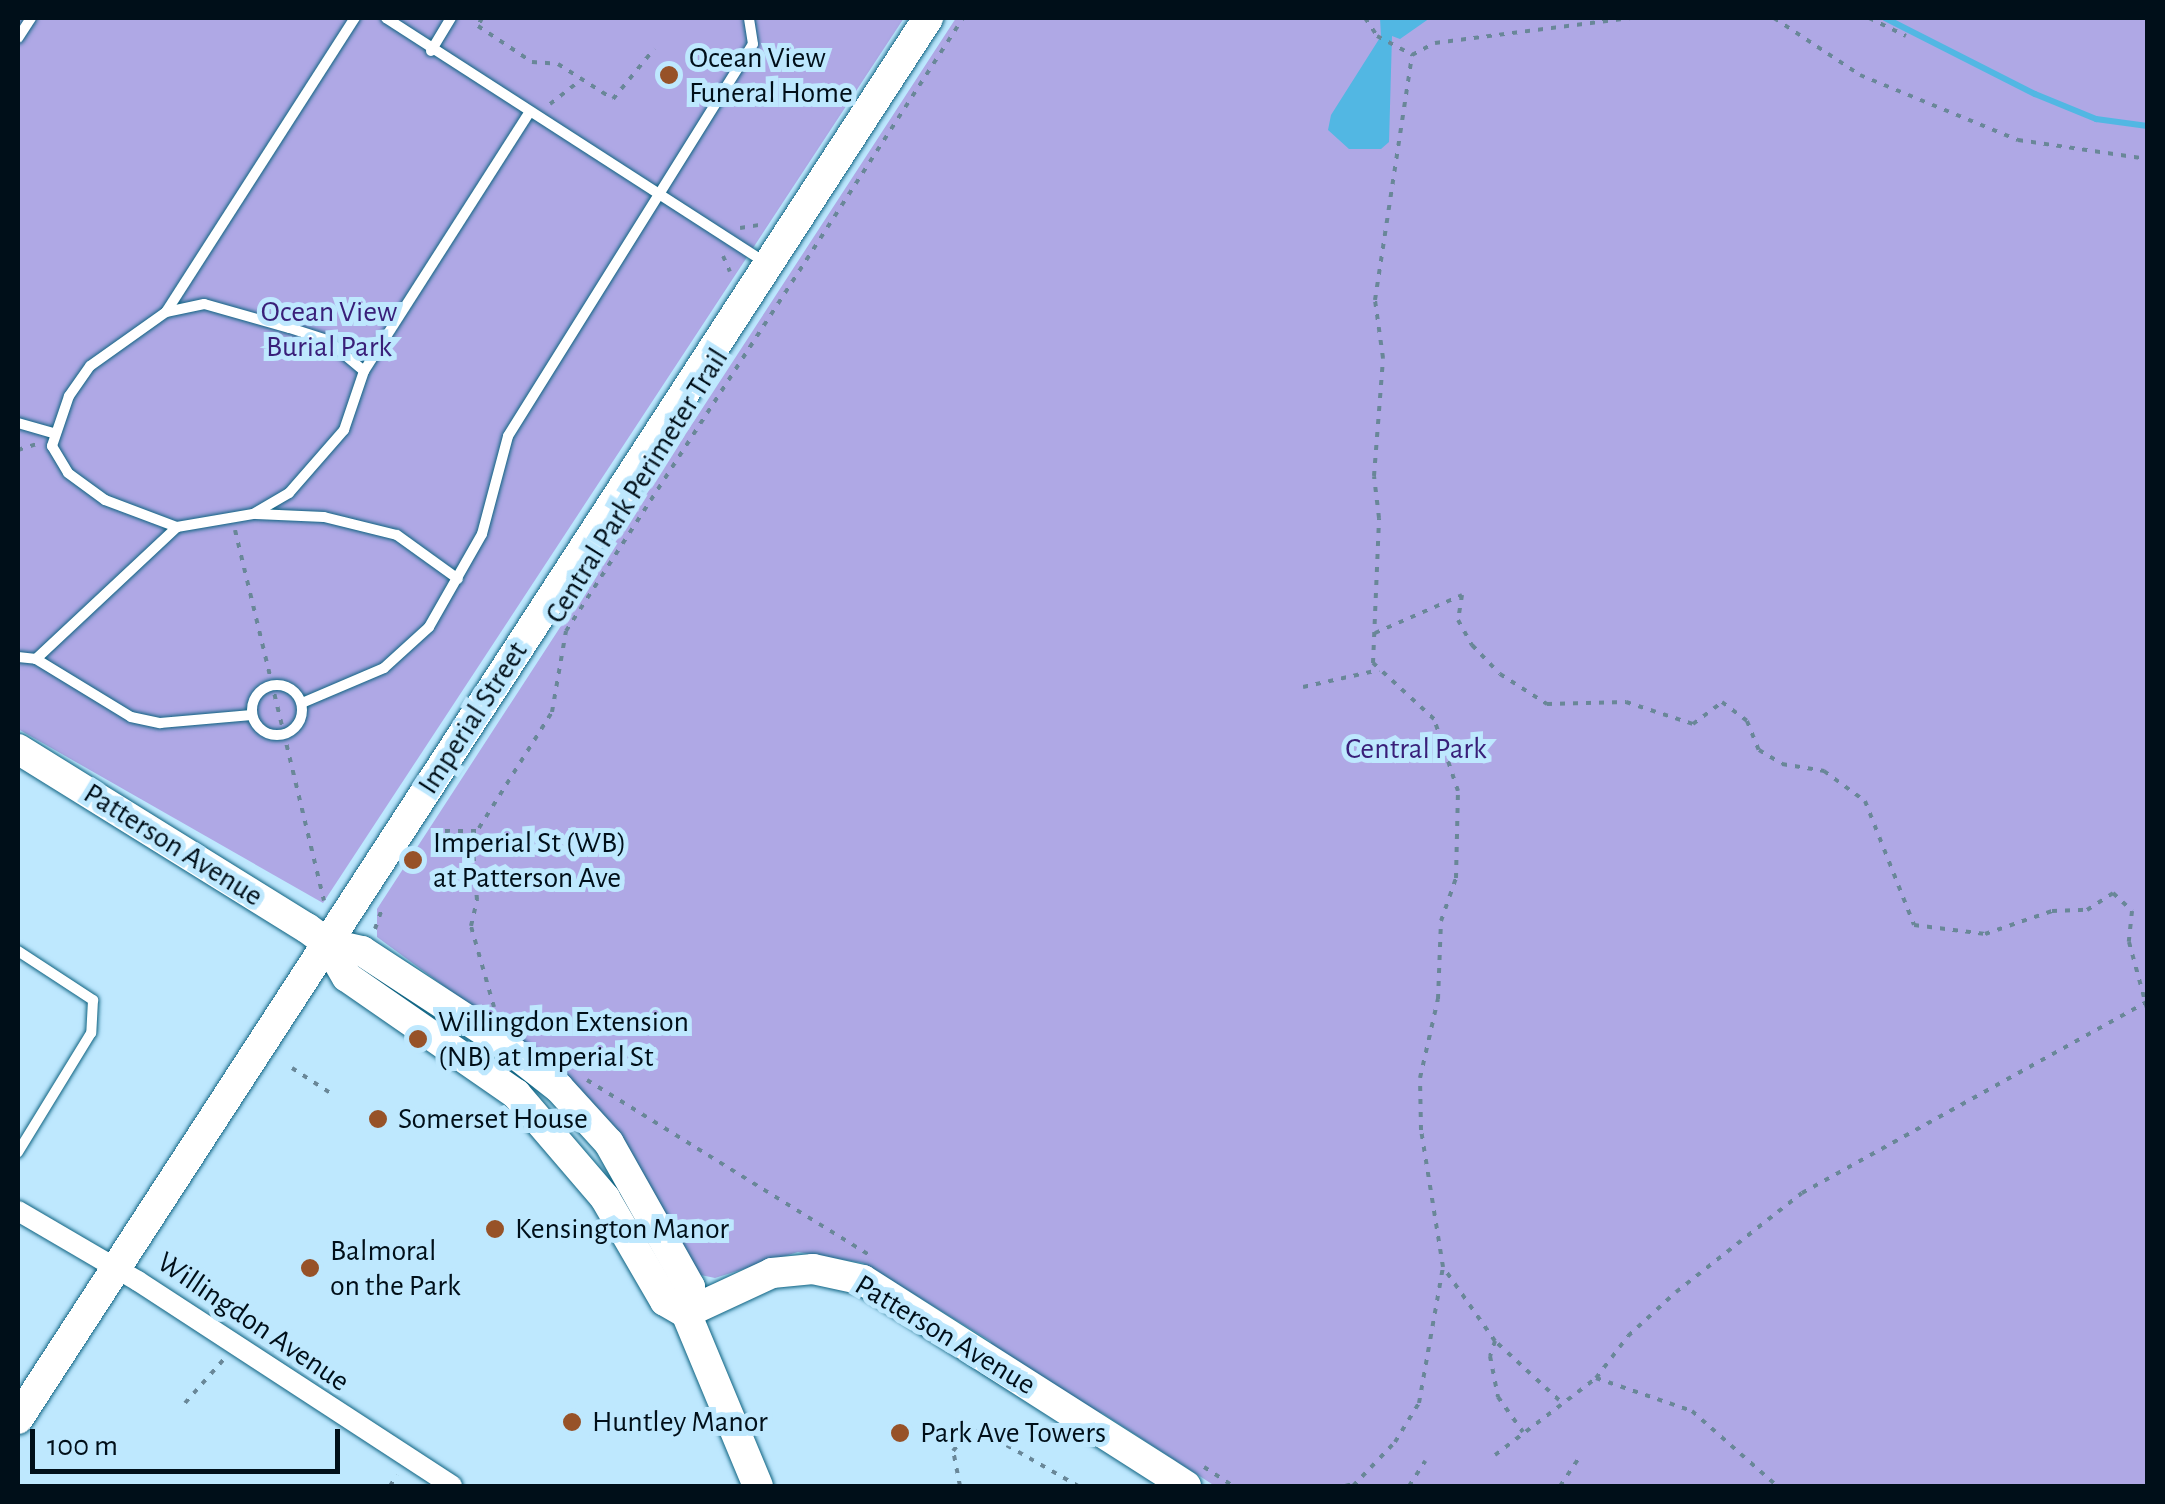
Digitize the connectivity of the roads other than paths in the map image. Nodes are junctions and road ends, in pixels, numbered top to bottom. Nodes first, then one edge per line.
1 (31, 18) edge
2 (355, 18) edge
3 (386, 18) edge
4 (452, 18) edge
5 (749, 18) edge
6 (928, 18) edge
7 (18, 38) edge
8 (431, 50) junction
9 (534, 113) junction
10 (662, 196) junction
11 (768, 265) junction
12 (166, 312) junction
13 (364, 371) junction
14 (18, 422) edge
15 (52, 432) junction
16 (253, 514) junction
17 (176, 527) junction
18 (458, 580) junction
19 (18, 657) edge
20 (36, 659) junction
21 (302, 703) junction
22 (252, 715) junction
23 (18, 749) edge
24 (327, 943) junction
25 (18, 951) edge
26 (18, 1152) edge
27 (18, 1211) edge
28 (115, 1268) junction
29 (686, 1313) junction
30 (18, 1419) edge
31 (452, 1486) edge
32 (758, 1486) edge
33 (1186, 1486) edge

1 - 7 lane
2 - 12 lane
3 - 8 lane
4 - 8 lane
5 - 10 lane
6 - 11 main road, Imperial Street
8 - 9 lane
9 - 10 lane
9 - 13 lane
10 - 11 lane
10 - 18 lane
11 - 24 main road, Imperial Street
12 - 13 lane
12 - 15 lane
13 - 16 lane
14 - 15 lane
15 - 17 lane
16 - 17 lane
16 - 18 lane
17 - 20 lane
18 - 21 lane
19 - 20 lane
20 - 22 lane
21 - 22 lane
21 - 22 lane
23 - 24 main road, Patterson Avenue
24 - 28 main road, Imperial Street
24 - 29 main road
25 - 26 lane
27 - 28 street, Willingdon Avenue
28 - 30 main road, Imperial Street
28 - 31 street, Willingdon Avenue
29 - 32 main road
29 - 33 main road, Patterson Avenue

